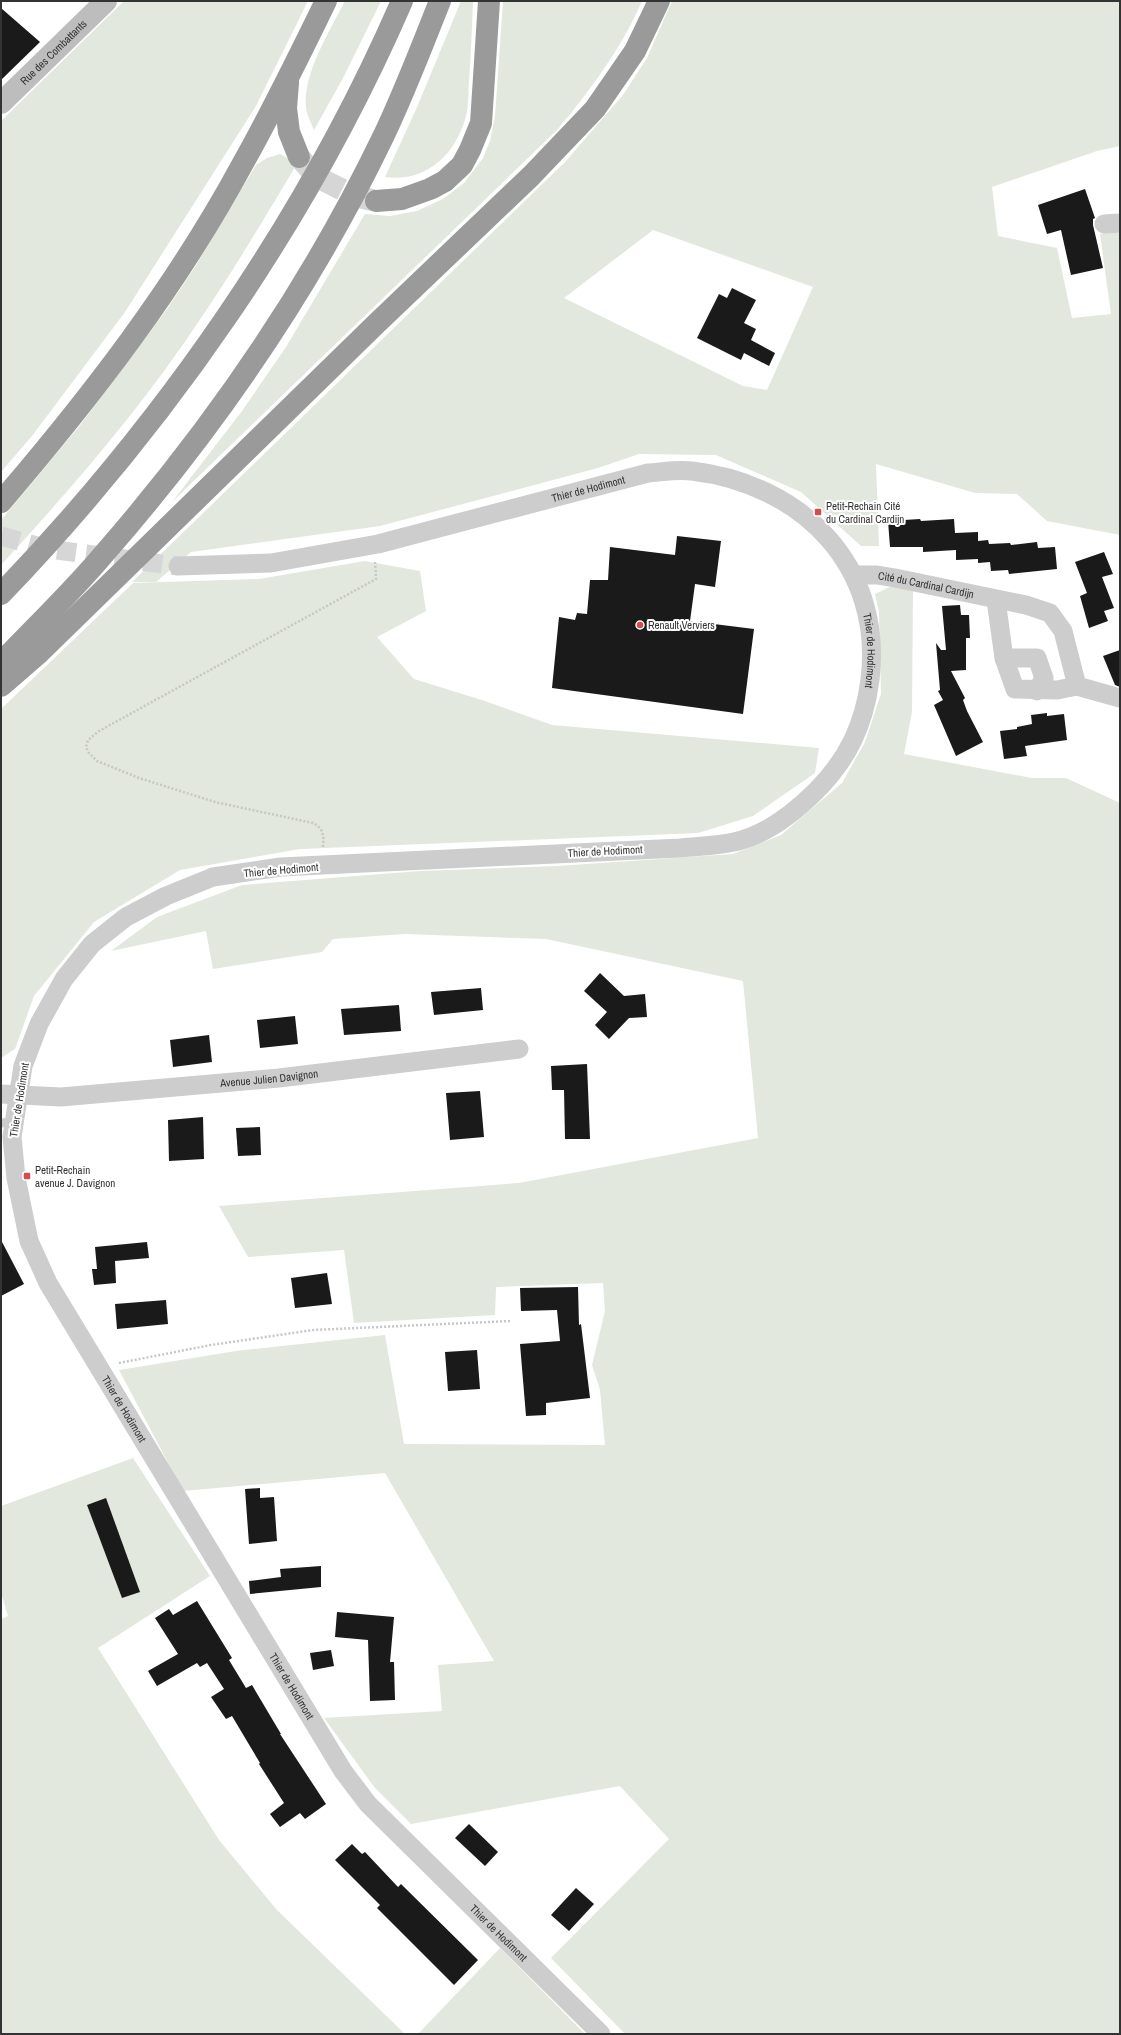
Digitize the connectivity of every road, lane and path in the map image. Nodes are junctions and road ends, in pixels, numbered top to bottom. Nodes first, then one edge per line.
1 (106, 1) edge
2 (326, 1) edge
3 (402, 1) edge
4 (440, 1) edge
5 (489, 1) edge
6 (659, 1) edge
7 (288, 78) junction
8 (1, 103) edge
9 (299, 157) tunnel mouth
10 (376, 201) tunnel mouth
11 (1, 502) edge
12 (370, 545) junction
13 (178, 566) tunnel mouth
14 (854, 575) junction
15 (1, 594) edge
16 (996, 600) junction
17 (1004, 658) junction
18 (1, 663) edge
19 (1, 686) edge
20 (1077, 686) junction
21 (1037, 691) junction
22 (1120, 698) edge
23 (324, 866) junction
24 (519, 1049) dead end
25 (10, 1095) edge
26 (8, 1123) edge
27 (511, 1321) dead end
28 (99, 1368) junction
29 (601, 2034) edge

1 - 8 street, Rue des Combattants
2 - 7 highway
3 - 15 highway
4 - 18 highway
5 - 10 highway
6 - 19 highway
7 - 9 highway
7 - 11 highway
12 - 13 street, Thier de Hodimont
12 - 14 street, Thier de Hodimont
12 - 23 path
14 - 16 street, Cité du Cardinal Cardijn
14 - 23 street, Thier de Hodimont
16 - 17 street
16 - 20 street, Cité du Cardinal Cardijn
17 - 21 street
17 - 21 street
20 - 21 street
20 - 22 street
23 - 25 street, Thier de Hodimont
24 - 25 street, Avenue Julien Davignon
25 - 26 street, Thier de Hodimont
26 - 28 street, Thier de Hodimont
27 - 28 path
28 - 29 street, Thier de Hodimont

